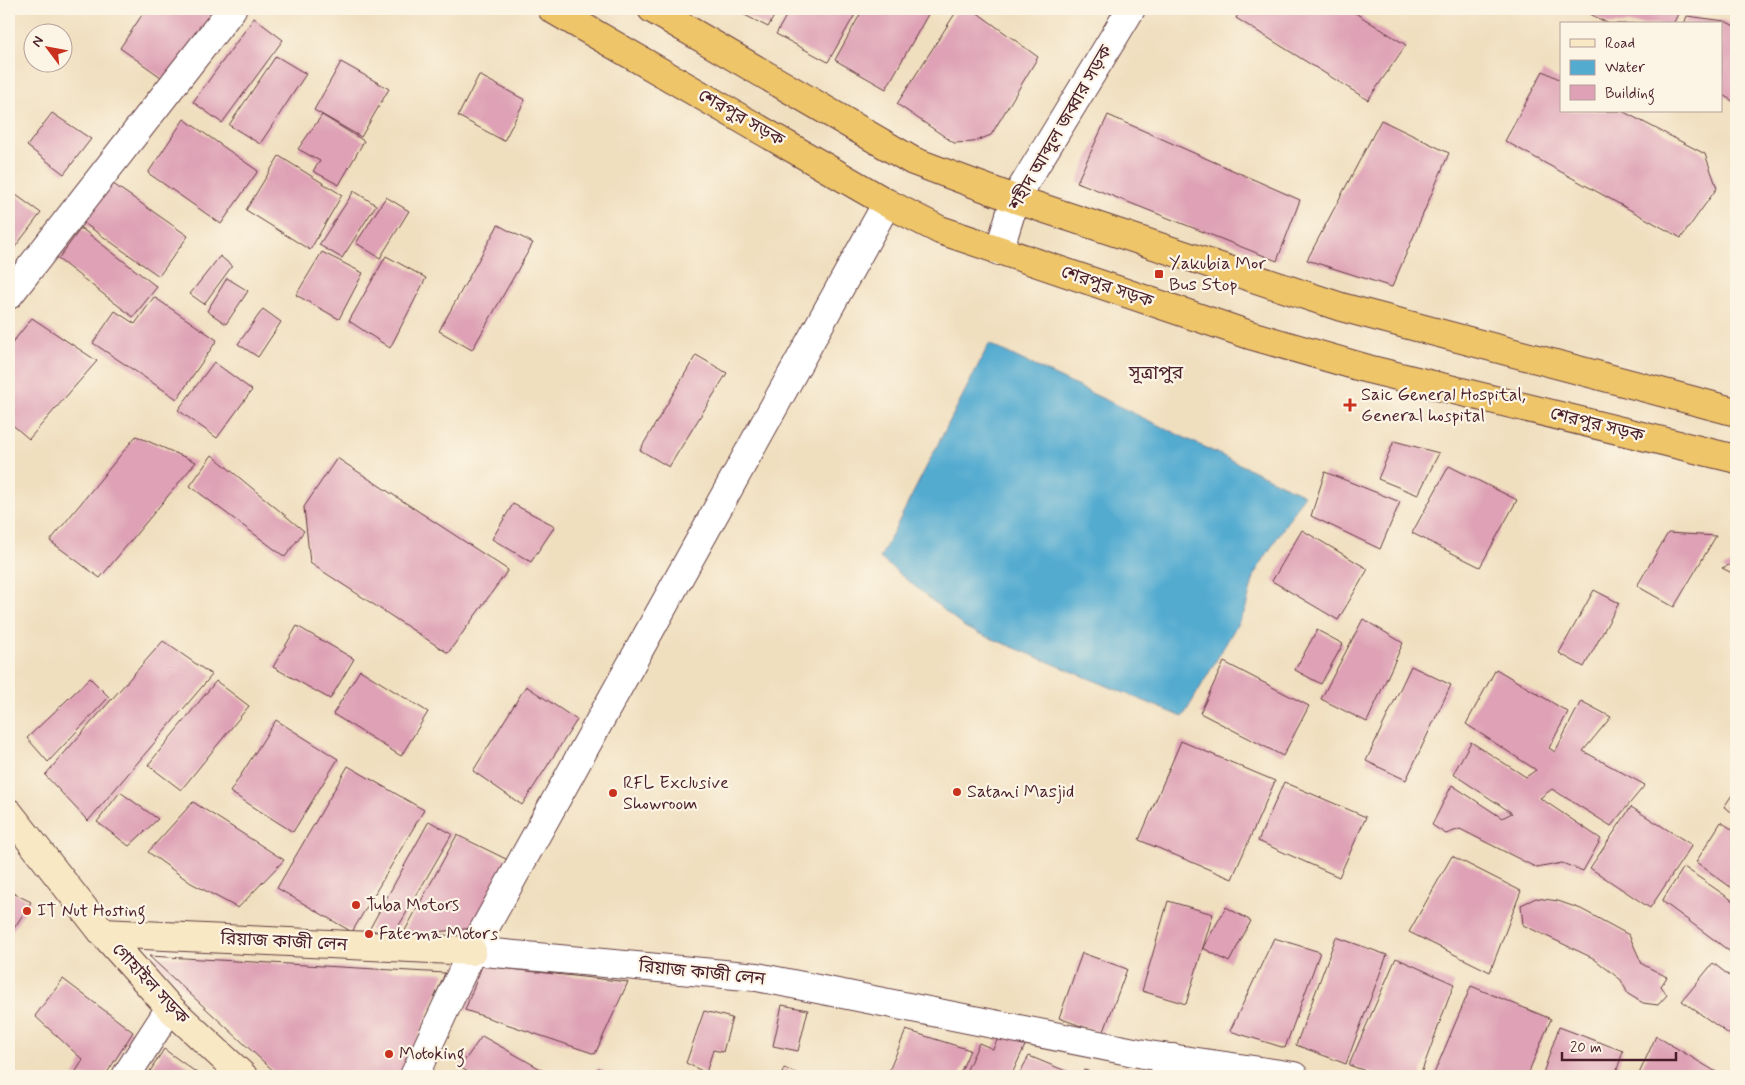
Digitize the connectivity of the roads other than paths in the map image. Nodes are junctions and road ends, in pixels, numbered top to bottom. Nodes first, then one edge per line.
1 (232, 9) edge
2 (552, 9) edge
3 (652, 9) edge
4 (1131, 9) edge
5 (1015, 200) junction
6 (886, 203) junction
7 (999, 251) junction
8 (9, 295) edge
9 (1736, 412) edge
10 (1736, 459) edge
11 (9, 813) edge
12 (103, 933) junction
13 (472, 951) junction
14 (170, 1008) junction
15 (1169, 1067) edge
16 (126, 1076) edge
17 (243, 1076) edge
18 (414, 1076) edge
19 (1294, 1076) edge

1 - 8 street
2 - 6 highway, শেরপুর সড়ক
3 - 5 highway
4 - 5 street, শহীদ আব্দুল জব্বার সড়ক
5 - 7 street, শহীদ আব্দুল জব্বার সড়ক
5 - 9 highway
6 - 7 highway, শেরপুর সড়ক
6 - 13 street
7 - 10 highway, শেরপুর সড়ক
11 - 12 main road, গোহাইল সড়ক
12 - 13 main road, রিয়াজ কাজী লেন
12 - 14 main road, গোহাইল সড়ক
13 - 15 street, রিয়াজ কাজী লেন
13 - 18 street
14 - 16 street
14 - 17 main road, গোহাইল সড়ক
15 - 19 street, রিয়াজ কাজী লেন

